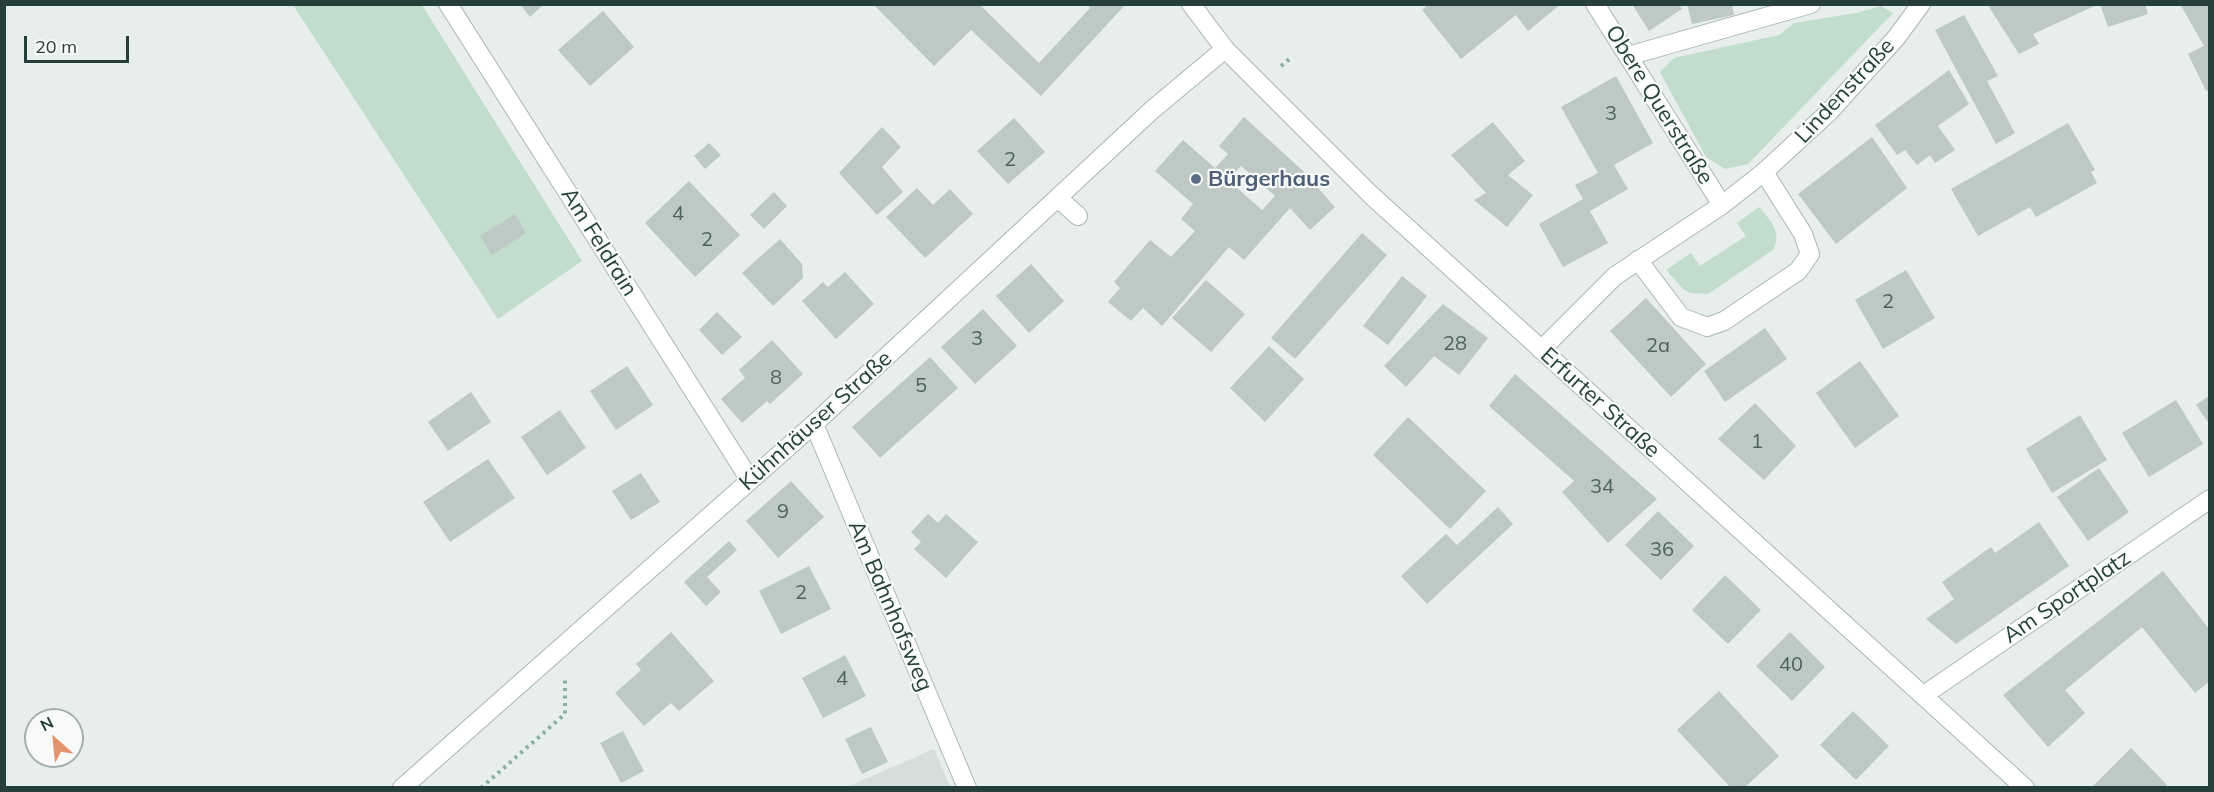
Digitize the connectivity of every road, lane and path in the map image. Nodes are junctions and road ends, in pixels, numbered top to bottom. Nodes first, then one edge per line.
1 (448, 4) edge
2 (1191, 4) edge
3 (1595, 4) edge
4 (1811, 4) edge
5 (1920, 4) edge
6 (1225, 49) junction
7 (1628, 56) junction
8 (1764, 172) junction
9 (1059, 199) junction
10 (1722, 205) junction
11 (1078, 216) dead end
12 (1638, 260) junction
13 (1541, 350) junction
14 (814, 424) junction
15 (750, 480) junction
16 (2210, 499) edge
17 (565, 643) junction
18 (1924, 695) junction
19 (402, 788) edge
20 (481, 788) edge
21 (967, 788) edge
22 (2025, 788) edge

1 - 15 street, Am Feldrain
2 - 6 street, Erfurter Straße
3 - 7 street, Obere Querstraße
4 - 7 street
5 - 8 street, Lindenstraße
6 - 9 street, Kühnhäuser Straße
6 - 13 street, Erfurter Straße
7 - 10 street, Obere Querstraße
8 - 10 street, Lindenstraße
8 - 12 street
9 - 11 street
9 - 14 street, Kühnhäuser Straße
10 - 12 street, Lindenstraße
12 - 13 street, Lindenstraße
13 - 18 street, Erfurter Straße
14 - 15 street, Kühnhäuser Straße
14 - 21 street, Am Bahnhofsweg
15 - 17 street, Kühnhäuser Straße
16 - 18 street, Am Sportplatz
17 - 19 street, Kühnhäuser Straße
17 - 20 path
18 - 22 street, Erfurter Straße

